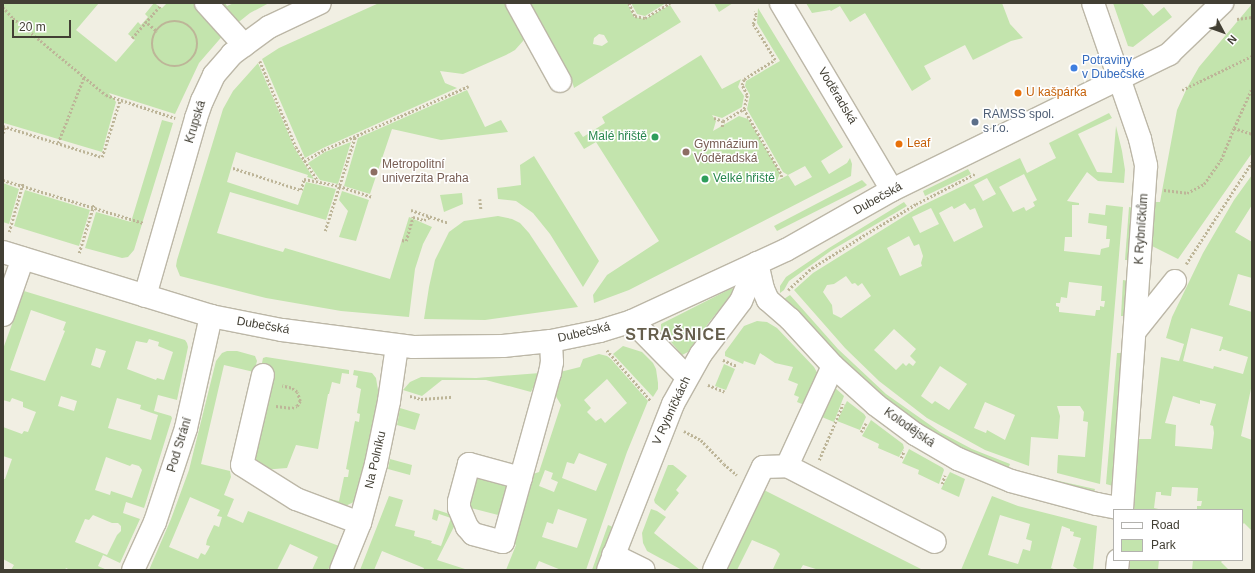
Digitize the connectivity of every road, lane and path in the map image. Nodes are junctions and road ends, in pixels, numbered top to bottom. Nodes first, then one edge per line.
1 (206, 3) edge
2 (320, 3) edge
3 (517, 3) edge
4 (629, 3) edge
5 (670, 3) edge
6 (781, 3) edge
7 (1093, 3) edge
8 (160, 6) dead end
9 (3, 7) edge
10 (754, 11) dead end
11 (1227, 11) edge
12 (1252, 17) edge
13 (145, 21) junction
14 (156, 31) junction
15 (132, 38) dead end
16 (244, 45) junction
17 (1252, 56) edge
18 (260, 61) dead end
19 (84, 77) junction
20 (1120, 78) junction
21 (560, 81) dead end
22 (468, 86) dead end
23 (1252, 88) edge
24 (1182, 90) dead end
25 (120, 100) junction
26 (744, 109) junction
27 (177, 118) dead end
28 (714, 118) dead end
29 (723, 121) junction
30 (4, 126) edge
31 (722, 127) dead end
32 (1234, 128) junction
33 (3, 133) edge
34 (1252, 134) edge
35 (355, 136) junction
36 (58, 143) junction
37 (304, 161) junction
38 (1252, 162) edge
39 (233, 168) dead end
40 (978, 173) dead end
41 (782, 179) dead end
42 (3, 180) edge
43 (23, 182) dead end
44 (319, 182) junction
45 (22, 186) junction
46 (339, 186) junction
47 (1160, 189) dead end
48 (892, 190) junction
49 (372, 197) dead end
50 (480, 199) dead end
51 (94, 204) dead end
52 (94, 208) junction
53 (481, 209) dead end
54 (411, 210) dead end
55 (430, 217) junction
56 (448, 223) dead end
57 (146, 224) dead end
58 (325, 231) dead end
59 (402, 240) dead end
60 (11, 248) edge
61 (79, 253) dead end
62 (757, 263) junction
63 (1175, 281) joint
64 (789, 289) junction
65 (786, 292) dead end
66 (794, 294) dead end
67 (145, 296) junction
68 (3, 315) edge
69 (212, 316) junction
70 (632, 321) junction
71 (1135, 331) junction
72 (551, 341) junction
73 (397, 346) junction
74 (606, 348) dead end
75 (725, 361) dead end
76 (737, 366) dead end
77 (833, 366) junction
78 (687, 377) junction
79 (261, 386) junction
80 (714, 387) dead end
81 (725, 392) dead end
82 (403, 394) dead end
83 (453, 397) dead end
84 (844, 402) dead end
85 (654, 404) dead end
86 (679, 428) dead end
87 (819, 458) dead end
88 (787, 466) junction
89 (736, 474) dead end
90 (521, 478) dead end
91 (1118, 509) edge
92 (1122, 509) edge
93 (360, 523) junction
94 (935, 542) dead end
95 (610, 562) edge
96 (133, 570) edge
97 (341, 570) edge
98 (644, 570) edge
99 (714, 570) edge

1 - 16 street
2 - 16 street, Krupská
3 - 21 street
4 - 5 path
6 - 48 street, Voděradská
7 - 20 street, K Rybníčkům
8 - 13 path
9 - 19 path
10 - 26 path
11 - 12 path
11 - 20 street
13 - 14 path
13 - 15 path
14 - 14 path
16 - 67 street, Krupská
17 - 24 path
18 - 37 path
19 - 25 path
19 - 36 path
20 - 48 street, Dubečská
20 - 71 street, K Rybníčkům
22 - 35 path
23 - 32 path
25 - 27 path
25 - 36 path
26 - 29 path
26 - 41 path
28 - 29 path
29 - 31 path
30 - 33 path
30 - 36 path
32 - 34 path
32 - 47 path
35 - 37 path
35 - 46 path
37 - 44 path
38 - 63 path
39 - 44 path
40 - 64 path
42 - 45 path
43 - 45 path
44 - 46 path
45 - 52 path
45 - 60 path
46 - 49 path
46 - 58 path
48 - 62 street, Dubečská
50 - 53 path
51 - 52 path
52 - 57 path
52 - 61 path
54 - 55 path
55 - 56 path
55 - 59 path
60 - 67 street, Dubečská
60 - 68 street
62 - 70 street, Dubečská
62 - 77 street, Kolodějská
62 - 78 street, V Rybníčkách
63 - 71 street
64 - 65 path
64 - 66 path
67 - 69 street, Dubečská
69 - 73 street, Dubečská
69 - 96 street, Pod Strání
70 - 72 street, Dubečská
70 - 78 street
71 - 92 street, K Rybníčkům
72 - 73 street, Dubečská
72 - 90 street
73 - 93 street, Na Polníku
74 - 85 path
75 - 76 path
77 - 88 street
77 - 91 street, Kolodějská
78 - 95 street, V Rybníčkách
79 - 79 path
79 - 93 street
80 - 81 path
82 - 83 path
84 - 87 path
86 - 89 path
88 - 94 street
88 - 99 street
93 - 97 street, Na Polníku
95 - 98 street

